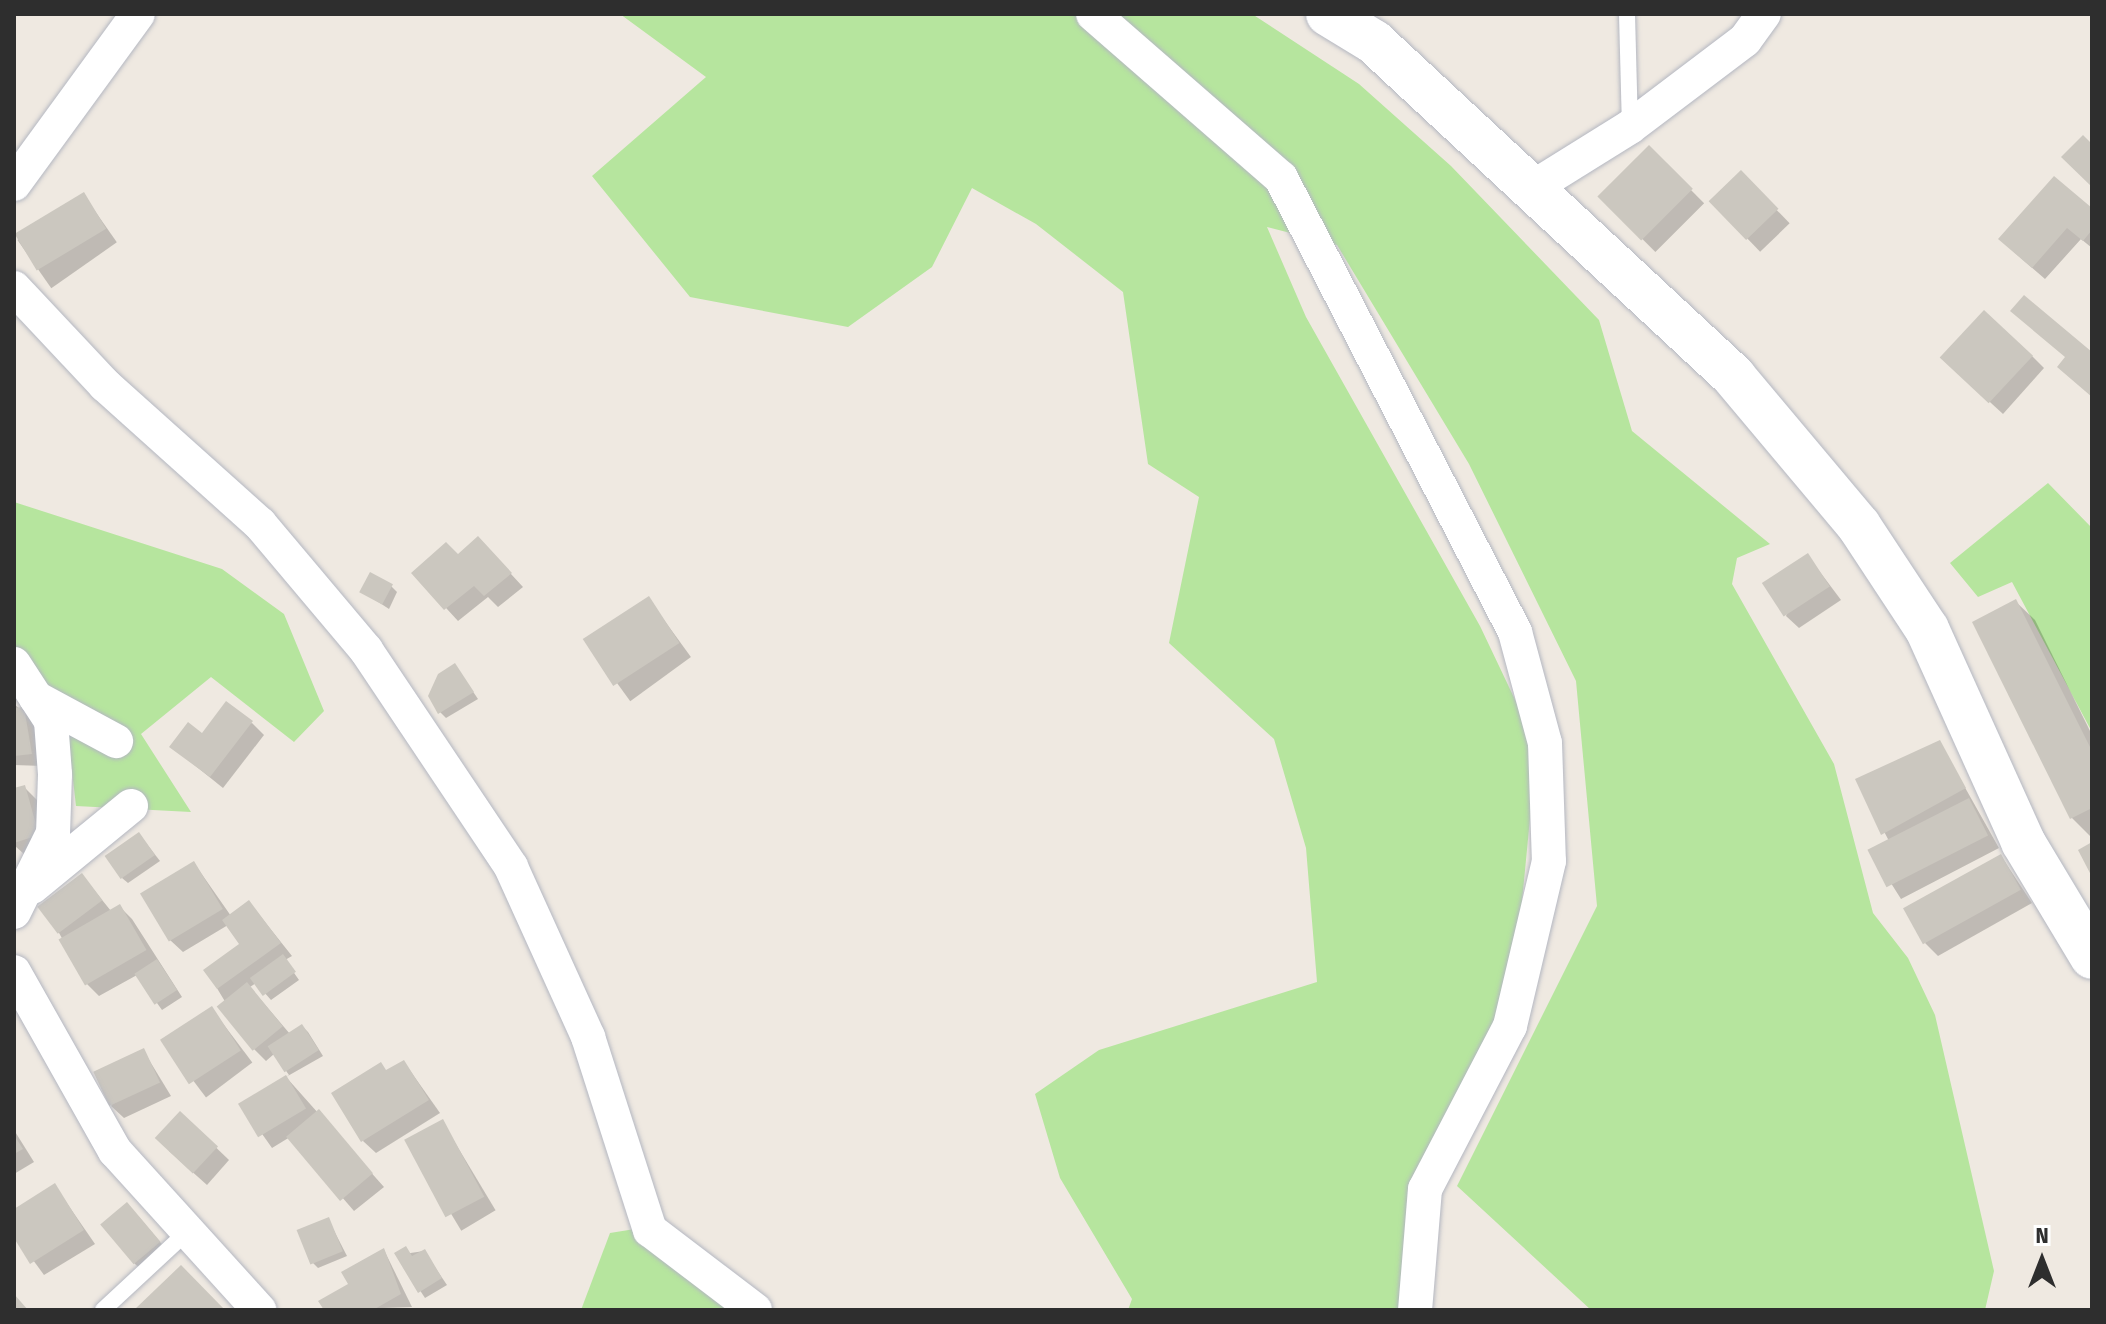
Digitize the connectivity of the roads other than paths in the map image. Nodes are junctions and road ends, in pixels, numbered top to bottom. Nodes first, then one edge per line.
1 (138, 14) edge
2 (1093, 14) edge
3 (1328, 14) edge
4 (1627, 14) edge
5 (1764, 14) edge
6 (1630, 127) junction
7 (14, 184) edge
8 (1532, 188) junction
9 (14, 288) edge
10 (14, 664) edge
11 (36, 698) junction
12 (116, 741) dead end
13 (131, 806) dead end
14 (20, 902) edge
15 (2092, 957) edge
16 (14, 972) edge
17 (186, 1233) junction
18 (103, 1310) edge
19 (259, 1310) edge
20 (755, 1310) edge
21 (1415, 1310) edge

1 - 7 street
2 - 21 street
3 - 8 street
4 - 6 lane
5 - 6 street
6 - 8 street
8 - 15 street
9 - 20 street
10 - 11 street
11 - 12 street
11 - 14 street
13 - 14 street
16 - 17 street
17 - 18 lane
17 - 19 street

